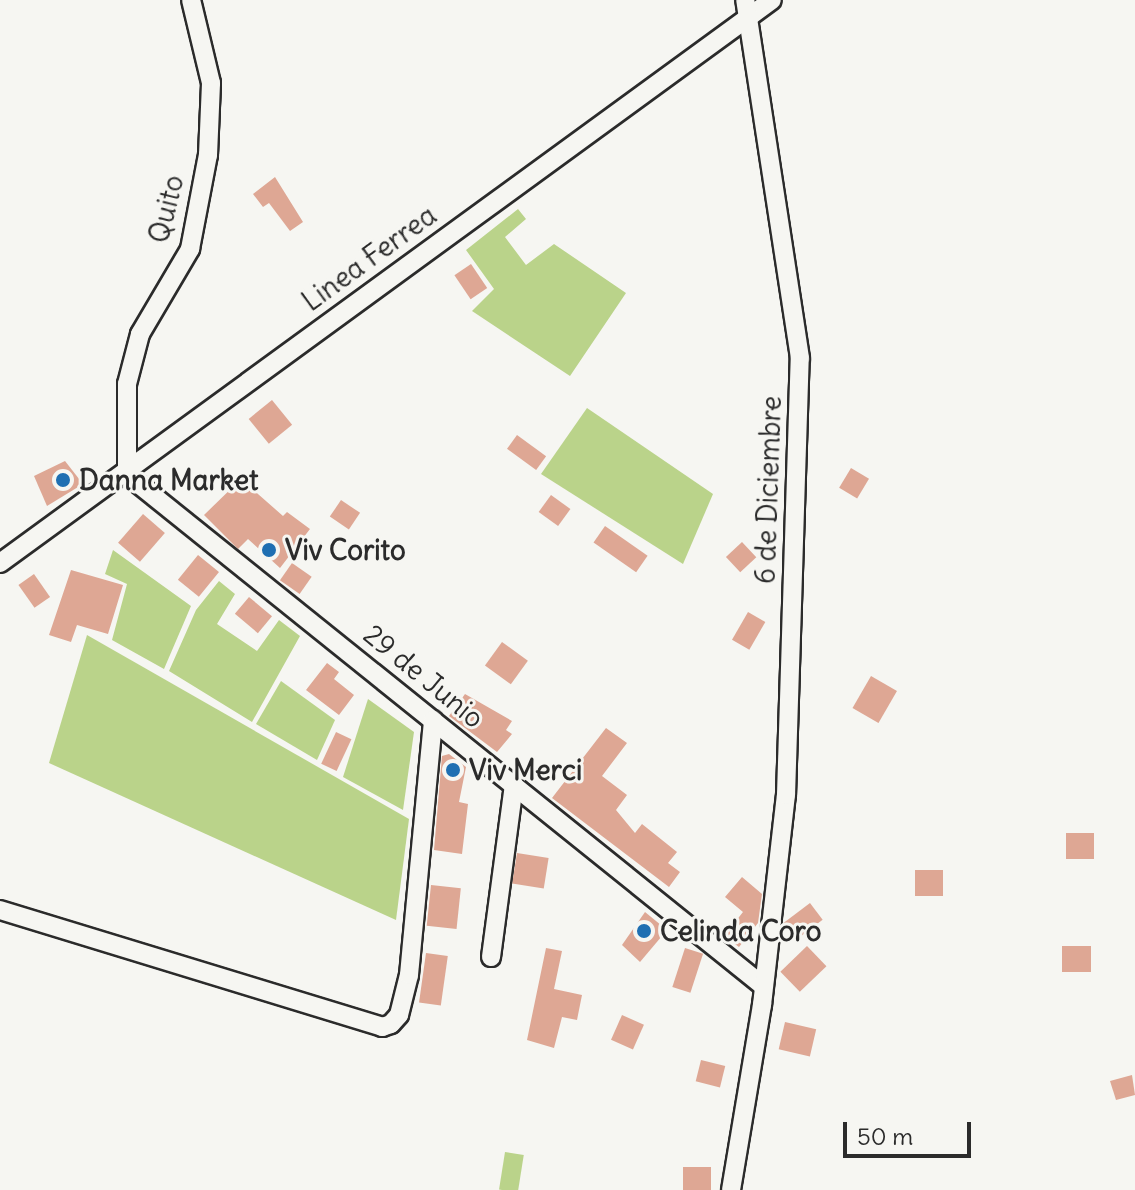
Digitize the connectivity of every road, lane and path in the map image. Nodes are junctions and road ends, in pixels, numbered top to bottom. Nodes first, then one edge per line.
1 (191, 0) edge
2 (772, 0) edge
3 (746, 9) edge
4 (127, 470) junction
5 (0, 563) edge
6 (433, 720) junction
7 (514, 785) junction
8 (0, 910) edge
9 (491, 957) dead end
10 (762, 985) junction
11 (731, 1190) edge

1 - 4 street, Quito
2 - 3 street, Linea Ferrea
3 - 4 street, Linea Ferrea
3 - 10 street, 6 de Diciembre
4 - 5 street, Linea Ferrea
4 - 6 street, 29 de Junio
6 - 7 street, 29 de Junio
6 - 8 street
7 - 9 street
7 - 10 street, 29 de Junio
10 - 11 street, 6 de Diciembre

